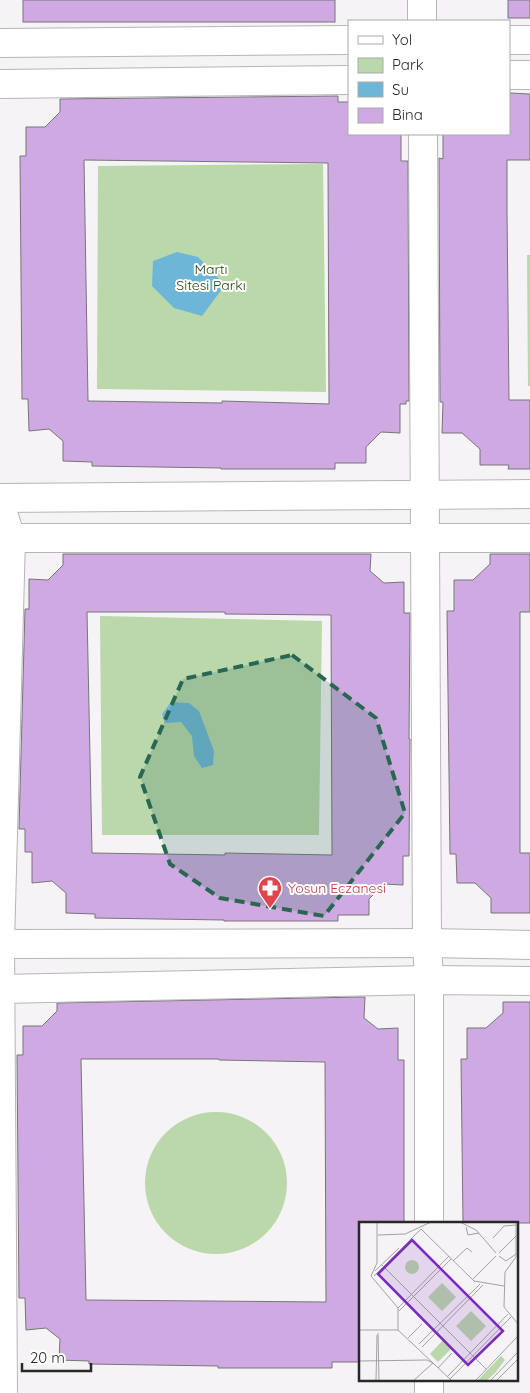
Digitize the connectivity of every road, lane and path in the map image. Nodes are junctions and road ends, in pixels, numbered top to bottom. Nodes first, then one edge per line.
1 (422, 0) edge
2 (422, 20) edge
3 (348, 40) edge
4 (510, 40) edge
5 (530, 40) edge
6 (0, 43) edge
7 (510, 75) edge
8 (530, 75) edge
9 (348, 80) edge
10 (0, 84) edge
11 (423, 135) edge
12 (424, 494) junction
13 (530, 494) edge
14 (0, 498) edge
15 (0, 504) edge
16 (425, 537) junction
17 (5, 538) edge
18 (530, 538) edge
19 (427, 943) junction
20 (0, 944) edge
21 (530, 945) edge
22 (429, 980) junction
23 (530, 981) edge
24 (0, 990) edge
25 (429, 1222) edge
26 (429, 1380) edge
27 (3, 1393) edge
28 (429, 1393) edge

1 - 2 street
3 - 6 street
4 - 5 street
7 - 8 street
9 - 10 street
11 - 12 street
12 - 13 street
12 - 14 street
12 - 16 street
15 - 17 street
16 - 17 street
16 - 18 street
16 - 19 street
17 - 20 street
19 - 20 street
19 - 21 street
19 - 22 street
20 - 24 street
22 - 23 street
22 - 24 street
22 - 25 street
24 - 27 street
26 - 28 street

